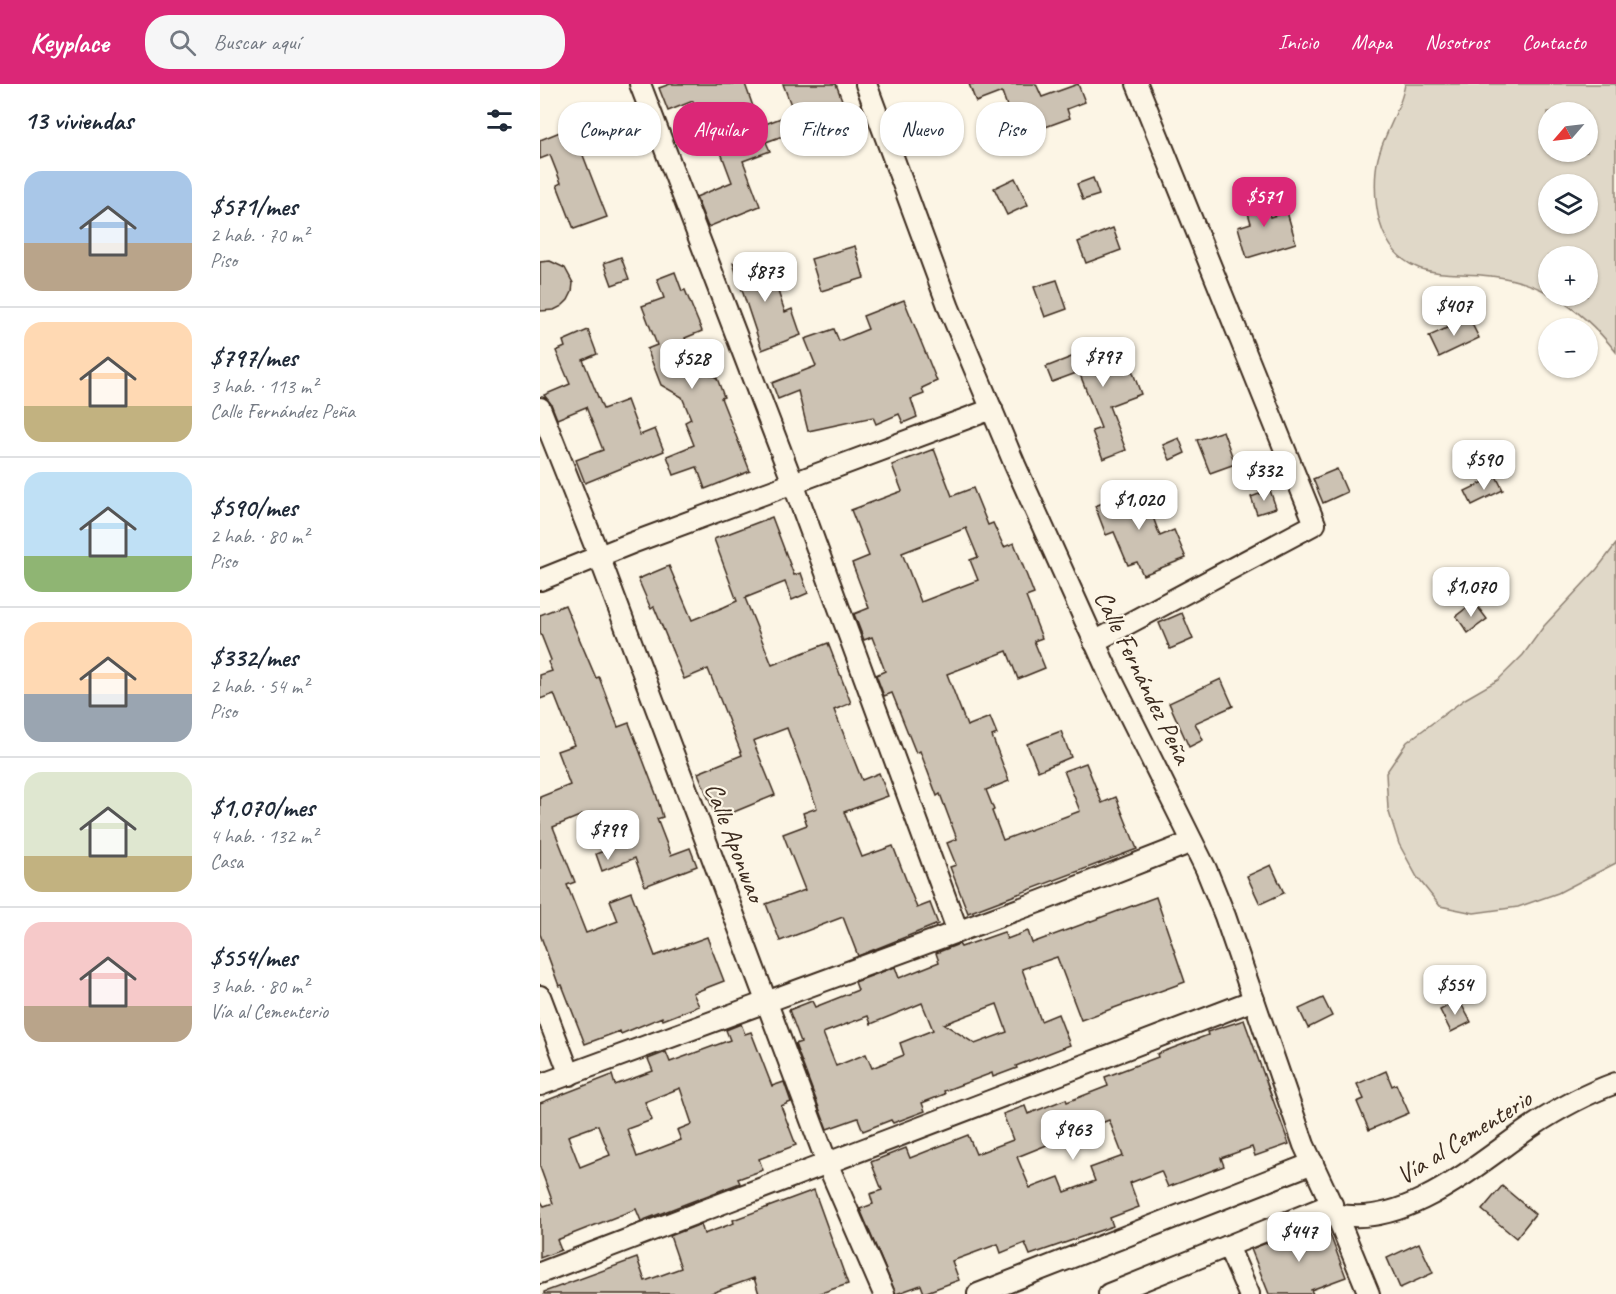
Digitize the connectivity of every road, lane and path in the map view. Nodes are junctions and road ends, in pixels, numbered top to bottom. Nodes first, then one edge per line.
1 (640, 84) edge
2 (866, 84) edge
3 (1137, 84) edge
4 (540, 408) edge
5 (992, 409) junction
6 (793, 483) junction
7 (599, 556) junction
8 (540, 580) edge
9 (1094, 642) junction
10 (1192, 842) junction
11 (958, 932) junction
12 (540, 996) edge
13 (1254, 1000) junction
14 (766, 1002) junction
15 (570, 1075) junction
16 (1616, 1083) edge
17 (540, 1085) edge
18 (826, 1163) junction
19 (1313, 1163) junction
20 (1334, 1209) junction
21 (1228, 1246) junction
22 (540, 1273) edge
23 (884, 1294) edge
24 (978, 1294) edge
25 (1109, 1294) edge
26 (1249, 1294) edge
27 (1369, 1294) edge

1 - 6 street
2 - 5 street, Calle Fernández Peña
3 - 9 street
4 - 7 street, Calle Aponwao
5 - 6 street
5 - 9 street, Calle Fernández Peña
6 - 7 street
6 - 11 street
7 - 8 street
7 - 14 street, Calle Aponwao
9 - 10 street, Calle Fernández Peña
10 - 11 street
10 - 13 street, Calle Fernández Peña
11 - 14 street
12 - 15 street
13 - 18 street
13 - 19 street, Calle Fernández Peña
14 - 15 street
14 - 18 street, Calle Aponwao
15 - 17 street
16 - 20 street, Vía al Cementerio
18 - 22 street
18 - 23 street, Calle Aponwao
19 - 20 street, Calle Fernández Peña
19 - 24 street
20 - 21 street
20 - 27 street, Calle Fernández Peña
21 - 25 street
21 - 26 street

